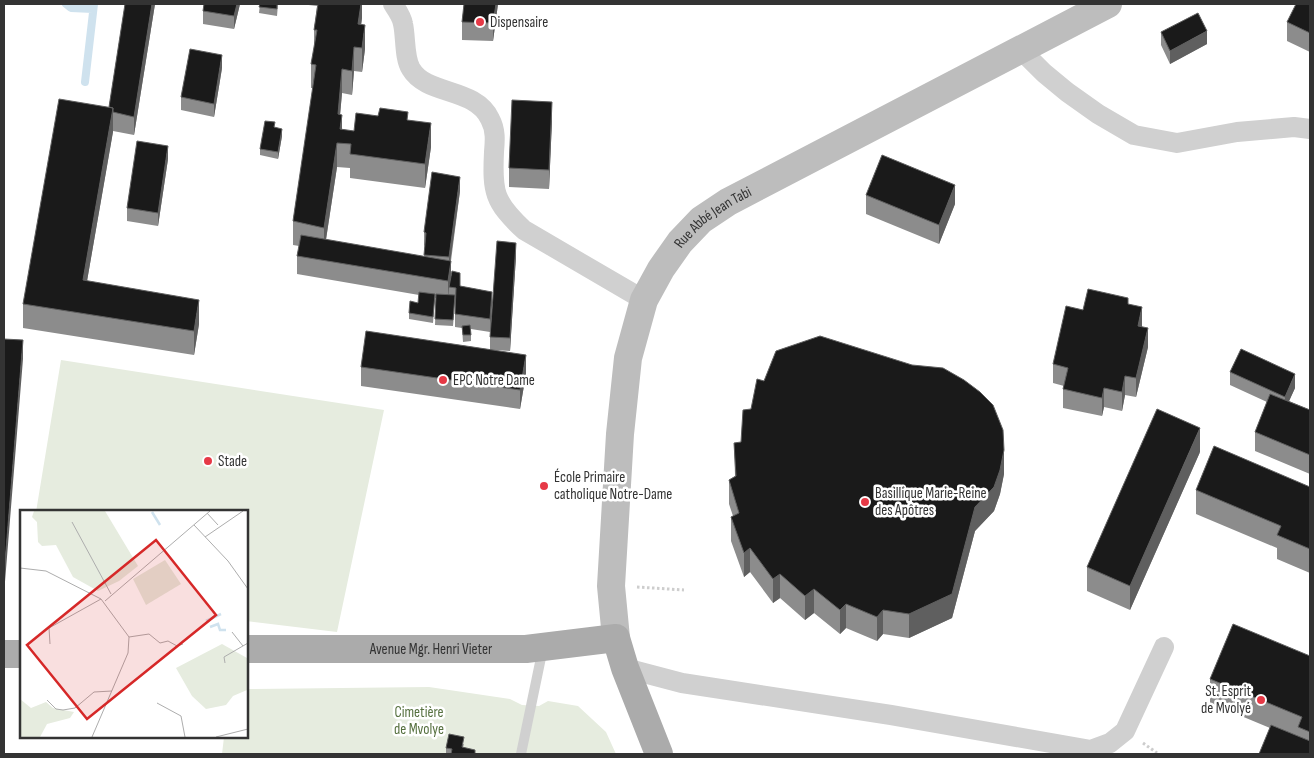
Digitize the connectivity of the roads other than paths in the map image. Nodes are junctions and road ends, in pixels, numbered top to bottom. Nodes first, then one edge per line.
1 (393, 4) edge
2 (1108, 4) edge
3 (1021, 50) junction
4 (1310, 129) edge
5 (644, 300) junction
6 (616, 638) junction
7 (543, 647) junction
8 (1164, 647) dead end
9 (248, 649) edge
10 (4, 654) edge
11 (20, 654) edge
12 (625, 668) junction
13 (521, 754) edge
14 (660, 754) edge

1 - 5 street
2 - 3 main road, Rue Abbé Jean Tabi
3 - 4 street
3 - 5 main road, Rue Abbé Jean Tabi
5 - 6 main road, Rue Abbé Jean Tabi
6 - 7 main road, Avenue Mgr. Henri Vieter
6 - 12 main road
7 - 9 main road, Avenue Mgr. Henri Vieter
7 - 13 lane
8 - 12 street
10 - 11 main road
12 - 14 main road

